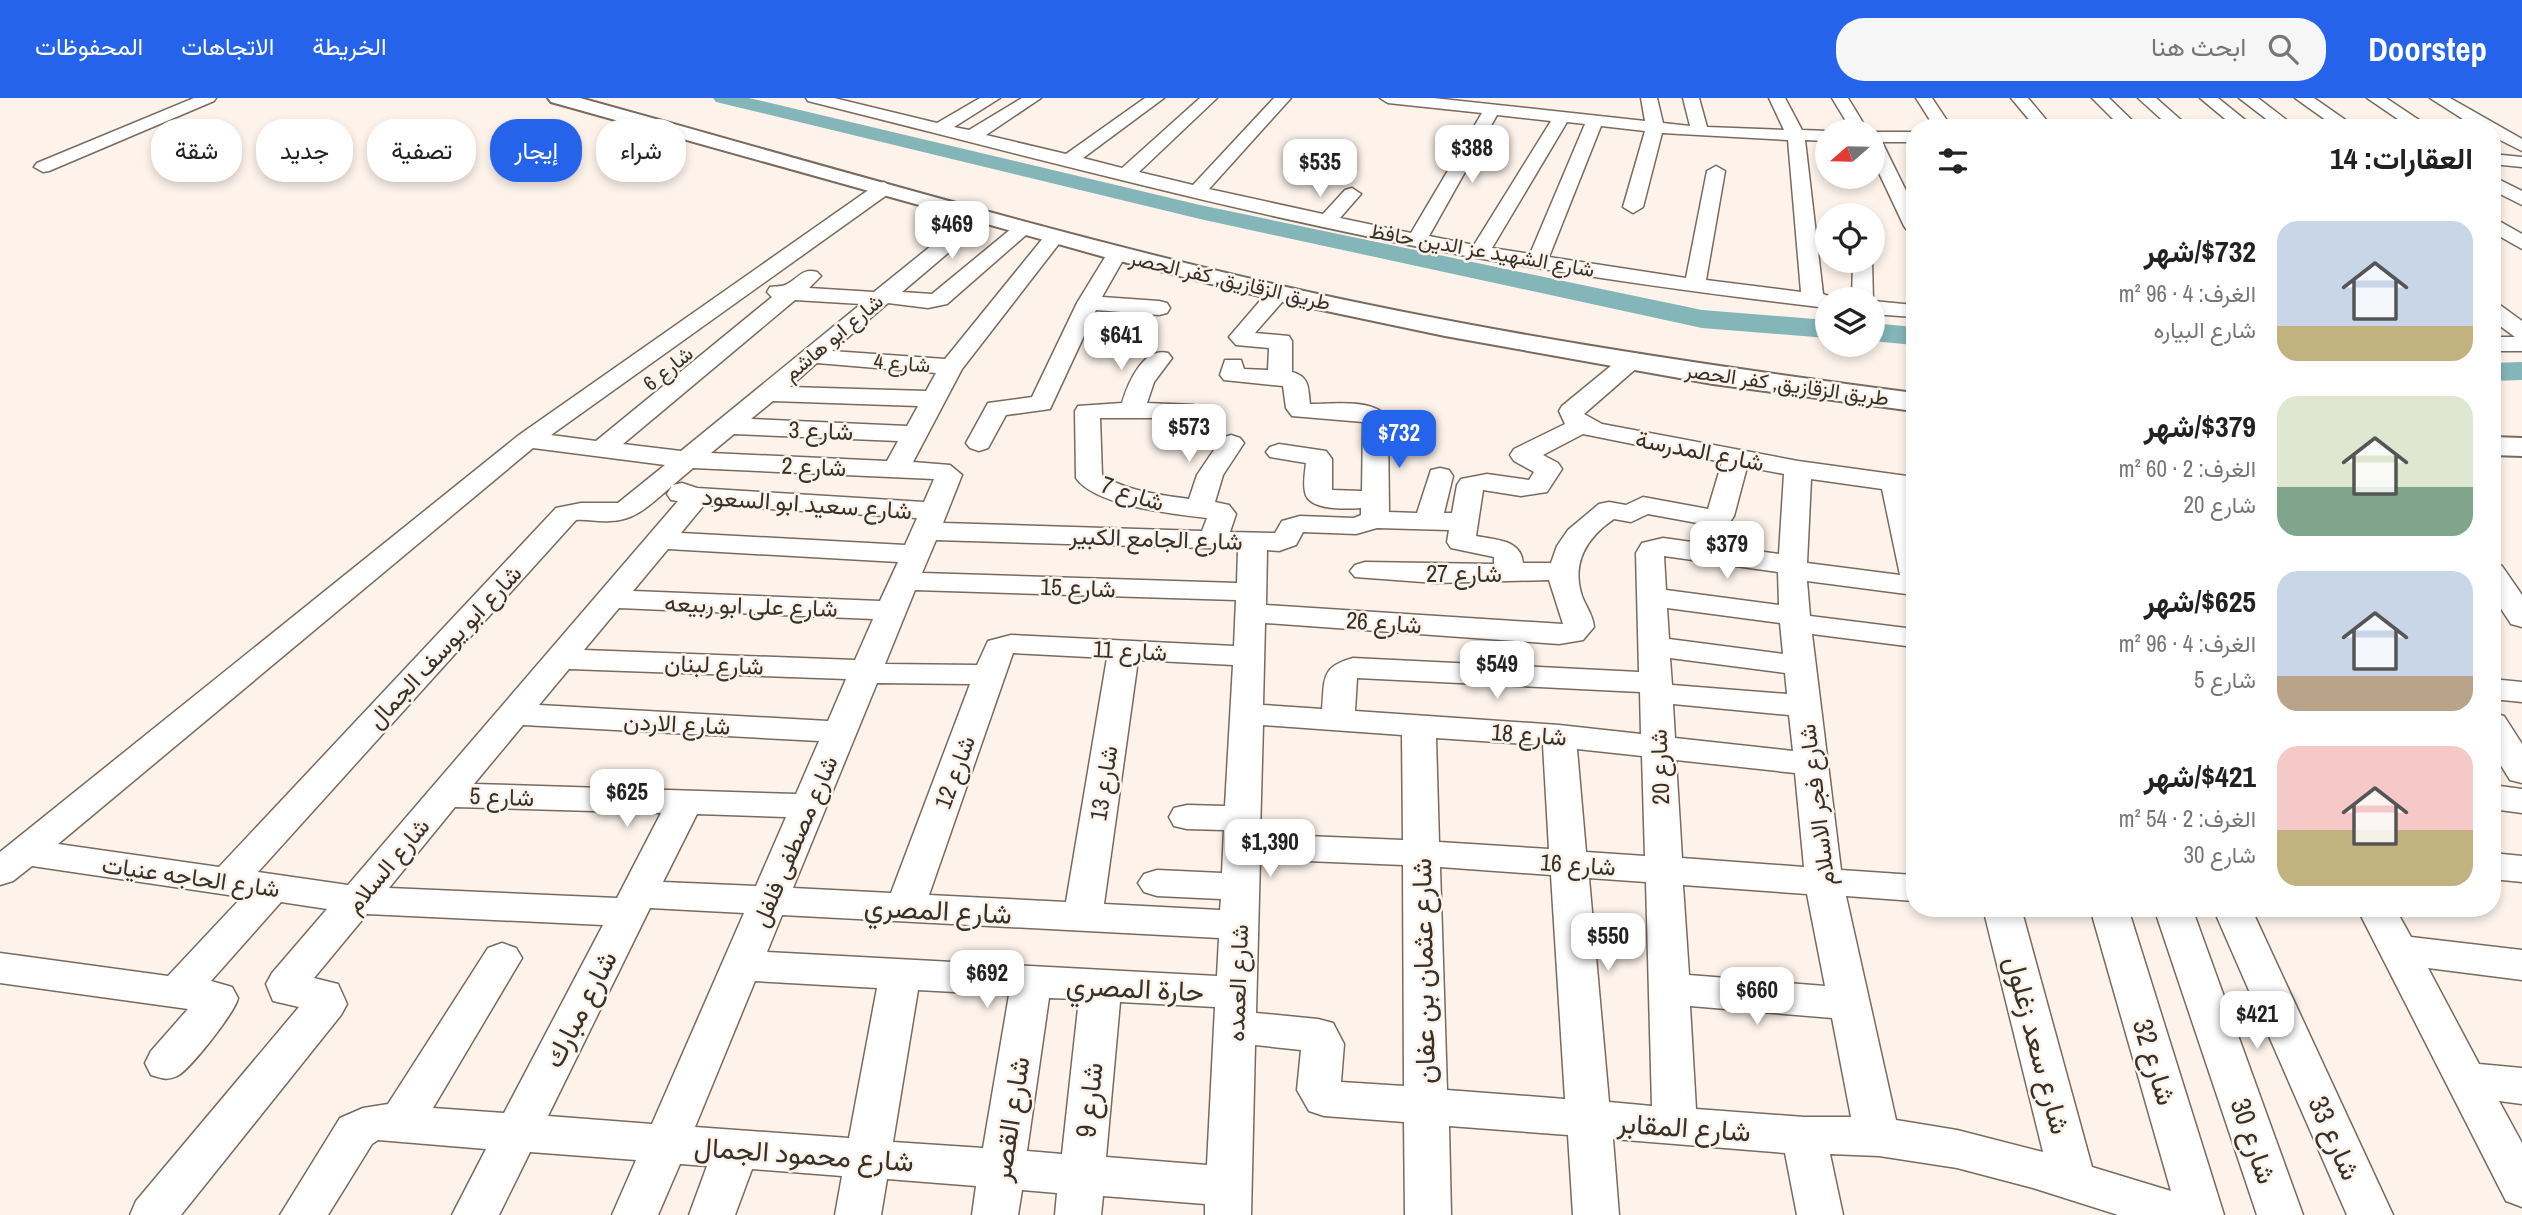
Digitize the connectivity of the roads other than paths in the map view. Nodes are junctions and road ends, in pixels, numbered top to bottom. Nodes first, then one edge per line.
1 (208, 98) edge
2 (558, 98) edge
3 (814, 98) edge
4 (992, 98) edge
5 (1034, 98) edge
6 (1156, 98) edge
7 (1209, 98) edge
8 (1283, 98) edge
9 (1388, 98) edge
10 (1573, 98) edge
11 (1650, 98) edge
12 (1691, 98) edge
13 (1777, 98) edge
14 (1840, 98) edge
15 (1924, 98) edge
16 (2019, 98) edge
17 (2100, 98) edge
18 (2146, 98) edge
19 (2208, 98) edge
20 (2246, 98) edge
21 (2303, 98) edge
22 (2375, 98) edge
23 (2438, 98) edge
24 (1431, 100) edge
25 (851, 102) edge
26 (916, 104) dead end
27 (1511, 105) edge
28 (1492, 110) junction
29 (894, 116) junction
30 (1568, 118) junction
31 (1853, 119) edge
32 (1938, 119) edge
33 (2037, 119) edge
34 (2122, 119) edge
35 (2171, 119) edge
36 (2236, 119) edge
37 (2276, 119) edge
38 (2335, 119) edge
39 (2409, 119) edge
40 (2475, 119) edge
41 (1595, 121) junction
42 (942, 127) junction
43 (1655, 127) junction
44 (1700, 132) junction
45 (2501, 134) edge
46 (974, 135) junction
47 (1796, 136) junction
48 (1815, 136) edge
49 (1906, 137) edge
50 (1885, 138) edge
51 (2522, 146) edge
52 (1071, 159) junction
53 (2501, 160) edge
54 (2501, 162) edge
55 (2522, 162) edge
56 (1885, 165) edge
57 (43, 167) dead end
58 (1716, 171) dead end
59 (2522, 172) edge
60 (1126, 174) junction
61 (2501, 187) edge
62 (884, 188) junction
63 (1196, 192) junction
64 (1352, 194) dead end
65 (2522, 199) edge
66 (1633, 207) dead end
67 (1906, 209) edge
68 (980, 216) junction
69 (1327, 221) junction
70 (1024, 228) junction
71 (2501, 229) edge
72 (1055, 236) junction
73 (1418, 240) junction
74 (2522, 243) edge
75 (1479, 252) junction
76 (1117, 253) junction
77 (1537, 262) junction
78 (810, 276) dead end
79 (1695, 285) junction
80 (1818, 287) edge
81 (752, 290) junction
82 (791, 293) junction
83 (1279, 293) junction
84 (880, 298) junction
85 (1815, 300) edge
86 (1088, 303) junction
87 (1159, 308) dead end
88 (1885, 308) edge
89 (1906, 310) edge
90 (2501, 317) edge
91 (2522, 332) edge
92 (2501, 344) edge
93 (2522, 344) edge
94 (811, 356) junction
95 (1160, 358) dead end
96 (1631, 361) junction
97 (1233, 365) dead end
98 (951, 367) junction
99 (1280, 378) junction
100 (766, 393) junction
101 (933, 399) junction
102 (1906, 401) edge
103 (1133, 410) junction
104 (1581, 425) junction
105 (727, 426) junction
106 (1198, 429) dead end
107 (915, 433) junction
108 (528, 440) junction
109 (979, 443) dead end
110 (1231, 443) dead end
111 (571, 445) junction
112 (2501, 447) edge
113 (2522, 448) edge
114 (602, 449) junction
115 (1279, 452) dead end
116 (1736, 458) junction
117 (698, 461) junction
118 (895, 469) junction
119 (1798, 469) junction
120 (940, 471) joint
121 (1440, 476) dead end
122 (1904, 484) edge
123 (697, 496) junction
124 (1906, 502) edge
125 (1199, 509) junction
126 (1375, 510) junction
127 (1428, 522) junction
128 (1464, 522) junction
129 (661, 540) junction
130 (1213, 540) junction
131 (1253, 541) junction
132 (914, 558) junction
133 (1792, 568) junction
134 (1364, 571) dead end
135 (1563, 571) junction
136 (1509, 573) junction
137 (1906, 585) edge
138 (2501, 586) edge
139 (1652, 597) junction
140 (610, 600) junction
141 (1251, 602) junction
142 (2522, 618) edge
143 (1795, 620) junction
144 (1906, 637) edge
145 (1011, 644) joint
146 (1654, 646) junction
147 (1124, 650) junction
148 (1249, 656) junction
149 (561, 659) junction
150 (1800, 666) junction
151 (866, 671) junction
152 (988, 675) junction
153 (1656, 688) junction
154 (2501, 690) edge
155 (2522, 692) edge
156 (1804, 706) junction
157 (514, 714) junction
158 (1247, 714) junction
159 (1338, 720) junction
160 (1419, 726) junction
161 (841, 732) junction
162 (1559, 736) junction
163 (2503, 738) edge
164 (1659, 747) junction
165 (1810, 764) junction
166 (2522, 772) edge
167 (446, 795) junction
168 (2501, 798) edge
169 (2522, 801) edge
170 (685, 802) junction
171 (809, 806) junction
172 (1187, 817) dead end
173 (1242, 832) junction
174 (1421, 853) junction
175 (12, 862) edge
176 (1569, 864) junction
177 (2501, 867) edge
178 (2522, 870) edge
179 (1664, 871) junction
180 (228, 881) junction
181 (1824, 882) junction
182 (1157, 883) dead end
183 (1240, 887) junction
184 (1906, 887) edge
185 (272, 888) junction
186 (358, 900) junction
187 (769, 901) junction
188 (634, 903) junction
189 (905, 908) junction
190 (1083, 917) junction
191 (2005, 917) edge
192 (2112, 917) edge
193 (2176, 917) edge
194 (2236, 917) edge
195 (2381, 917) edge
196 (1239, 925) junction
197 (2398, 950) junction
198 (502, 958) dead end
199 (741, 965) junction
200 (2522, 965) edge
201 (0, 968) edge
202 (900, 974) junction
203 (1031, 982) junction
204 (1101, 985) junction
205 (1670, 989) junction
206 (177, 992) junction
207 (1849, 1004) junction
208 (1236, 1010) junction
209 (166, 1063) dead end
210 (2466, 1080) junction
211 (2522, 1086) edge
212 (1426, 1107) junction
213 (1588, 1121) junction
214 (389, 1123) junction
215 (1675, 1126) junction
216 (517, 1132) junction
217 (1804, 1136) junction
218 (1877, 1136) junction
219 (665, 1144) junction
220 (736, 1149) junction
221 (2511, 1149) edge
222 (868, 1159) junction
223 (1002, 1169) junction
224 (2522, 1187) edge
225 (1080, 1195) edge
226 (2089, 1195) edge
227 (1229, 1201) edge
228 (153, 1215) edge
229 (303, 1215) edge
230 (475, 1215) edge
231 (635, 1215) edge
232 (712, 1215) edge
233 (858, 1215) edge
234 (995, 1215) edge
235 (1428, 1215) edge
236 (1596, 1215) edge
237 (1820, 1215) edge
238 (2183, 1215) edge
239 (2201, 1215) edge
240 (2280, 1215) edge
241 (2370, 1215) edge

1 - 57 street
2 - 62 main road, طريق الزقازيق, كفر الحصر
3 - 25 street, شارع الشهيد عز الدين حافظ
4 - 42 street
5 - 46 street
6 - 52 street
7 - 60 street
8 - 63 street
9 - 24 street
10 - 30 street
11 - 43 street
12 - 44 street
13 - 47 street
14 - 31 street
15 - 32 street
16 - 33 street
17 - 34 street
18 - 35 street
19 - 36 street
20 - 37 street
21 - 38 street
22 - 39 street
23 - 40 street
24 - 28 street
25 - 29 street, شارع الشهيد عز الدين حافظ
26 - 29 street
27 - 28 street
27 - 30 street
28 - 73 street
29 - 42 street, شارع الشهيد عز الدين حافظ
30 - 41 street
30 - 75 street
41 - 43 street
41 - 77 street
42 - 46 street, شارع الشهيد عز الدين حافظ
43 - 44 street
43 - 66 street
44 - 47 street
45 - 51 street
46 - 52 street, شارع الشهيد عز الدين حافظ
47 - 48 street
47 - 80 street
49 - 50 street
52 - 60 street, شارع الشهيد عز الدين حافظ
53 - 55 street
54 - 59 street
56 - 67 street
58 - 79 street
60 - 63 street, شارع الشهيد عز الدين حافظ
61 - 65 street
62 - 68 main road, طريق الزقازيق, كفر الحصر
62 - 81 street
63 - 69 street, شارع الشهيد عز الدين حافظ
64 - 69 street
68 - 70 main road, طريق الزقازيق, كفر الحصر
68 - 84 street, شارع ابو هاشم
69 - 73 street, شارع الشهيد عز الدين حافظ
70 - 72 main road, طريق الزقازيق, كفر الحصر
70 - 84 street
71 - 74 street
72 - 76 main road, طريق الزقازيق, كفر الحصر
72 - 98 street
73 - 75 street, شارع الشهيد عز الدين حافظ
75 - 77 street, شارع الشهيد عز الدين حافظ
76 - 83 main road, طريق الزقازيق, كفر الحصر
76 - 86 street
77 - 79 street, شارع الشهيد عز الدين حافظ
78 - 82 street
79 - 85 street, شارع الشهيد عز الدين حافظ
81 - 82 street
81 - 108 street
81 - 111 street, شارع 6
82 - 84 street
82 - 114 street
83 - 96 main road, طريق الزقازيق, كفر الحصر
83 - 99 street
84 - 94 street, شارع ابو هاشم
86 - 87 street
86 - 109 street
88 - 89 street
90 - 91 street
92 - 93 street
94 - 98 street, شارع 4
94 - 100 street, شارع ابو هاشم
95 - 103 street
96 - 102 main road, طريق الزقازيق, كفر الحصر
96 - 104 street
97 - 99 street
98 - 101 street
99 - 126 street
100 - 101 street
100 - 105 street, شارع ابو هاشم
101 - 107 street
103 - 106 street, شارع 7
103 - 125 street, شارع 7
104 - 116 street, شارع المدرسة
104 - 128 street
105 - 107 street, شارع 3
105 - 117 street, شارع ابو هاشم
107 - 118 street
108 - 111 street, شارع 2
108 - 175 street
110 - 125 street
111 - 114 street, شارع 2
112 - 113 main road
114 - 117 street, شارع 2
115 - 126 street
116 - 119 street, شارع المدرسة
116 - 135 street
117 - 118 street, شارع 2
117 - 123 street, شارع سعيد ابو السعود
117 - 180 street, شارع ابو يوسف الجمال
118 - 120 street, شارع 2
119 - 122 street, شارع المدرسة
119 - 133 street, شارع فجر الاسلام
120 - 132 street, شارع مصطفى فلفل
121 - 127 street
122 - 124 street
123 - 129 street, شارع السلام
123 - 132 street, شارع سعيد ابو السعود
125 - 130 street, شارع 7
126 - 127 street
126 - 131 street, شارع الجامع الكبير
127 - 128 street
128 - 136 street
129 - 132 street
129 - 140 street, شارع السلام
130 - 131 street, شارع الجامع الكبير
130 - 132 street, شارع الجامع الكبير
131 - 141 street, شارع العمده
132 - 140 street, شارع على ابو ربيعه
132 - 141 street, شارع 15
132 - 151 street, شارع مصطفى فلفل
133 - 137 street
133 - 139 street, شارع 20
133 - 143 street, شارع فجر الاسلام
134 - 136 street, شارع 27
135 - 136 street, شارع 27
135 - 141 street, شارع 26
138 - 142 street
139 - 143 street
139 - 146 street, شارع 20
140 - 149 street, شارع السلام
141 - 148 street, شارع العمده
143 - 144 street
143 - 150 street, شارع فجر الاسلام
145 - 147 street, شارع 11
145 - 152 street, شارع 12
146 - 150 street
146 - 153 street, شارع 20
147 - 148 street, شارع 11
147 - 190 street, شارع 13
148 - 158 street, شارع العمده
149 - 151 street, شارع لبنان
149 - 157 street, شارع السلام
150 - 156 street, شارع فجر الاسلام
151 - 152 street, شارع لبنان
151 - 161 street, شارع مصطفى فلفل
152 - 189 street, شارع 12
153 - 156 street
153 - 159 street
153 - 164 street, شارع 20
154 - 155 street
156 - 165 street, شارع فجر الاسلام
157 - 161 street, شارع الاردن
157 - 167 street, شارع السلام
158 - 159 street, شارع 18
158 - 173 street, شارع العمده
159 - 160 street, شارع 18
160 - 162 street, شارع 18
160 - 174 street, شارع عثمان بن عفان
161 - 171 street, شارع مصطفى فلفل
162 - 164 street, شارع 18
162 - 176 street
163 - 166 street
164 - 165 street, شارع 18
164 - 179 street, شارع 20
165 - 181 street, شارع فجر الاسلام
167 - 170 street, شارع 5
167 - 186 street, شارع السلام
168 - 169 street
170 - 171 street, شارع 5
170 - 188 street, شارع مبارك
171 - 187 street, شارع مصطفى فلفل
172 - 173 street, شارع 16
173 - 174 street, شارع 16
173 - 183 street, شارع العمده
174 - 176 street, شارع 16
174 - 212 street, شارع عثمان بن عفان
175 - 180 street, شارع الحاجه عنيات
176 - 179 street, شارع 16
176 - 213 street
177 - 178 street
179 - 181 street, شارع 16
179 - 205 street, شارع 20
180 - 185 street, شارع الحاجه عنيات
181 - 184 street, شارع 16
181 - 207 street, شارع فجر الاسلام
182 - 183 street
183 - 196 street, شارع العمده
185 - 186 street, شارع الحاجه عنيات
185 - 206 street
186 - 188 street, شارع المصري
186 - 228 street, شارع السلام
187 - 188 street, شارع المصري
187 - 189 street, شارع المصري
187 - 199 street, شارع مصطفى فلفل
188 - 216 street, شارع مبارك
189 - 190 street, شارع المصري
190 - 196 street, شارع المصري
191 - 226 street, شارع سعد زغلول
192 - 239 street, شارع 32
193 - 240 street, شارع 30
194 - 241 street, شارع 33
195 - 197 street
196 - 208 street, شارع العمده
197 - 200 street
197 - 210 street
198 - 214 street
199 - 202 street, حارة المصري
199 - 219 street, شارع مصطفى فلفل
201 - 206 street
202 - 203 street, حارة المصري
202 - 222 street
203 - 204 street, حارة المصري
203 - 223 street, شارع القصر
204 - 208 street, حارة المصري
204 - 225 street, شارع 9
205 - 207 street
205 - 215 street, شارع 20
206 - 209 street
207 - 218 street, شارع فجر الاسلام
208 - 212 street, شارع المقابر
208 - 227 street, شارع العمده
210 - 211 street
210 - 221 street
212 - 213 street, شارع المقابر
212 - 235 street, شارع عثمان بن عفان
213 - 215 street, شارع المقابر
213 - 236 street
214 - 216 street, شارع محمود الجمال
214 - 229 street
215 - 217 street, شارع المقابر
216 - 219 street, شارع محمود الجمال
216 - 230 street, شارع مبارك
217 - 218 street, شارع المقابر
217 - 237 street
218 - 226 street, شارع المقابر
219 - 220 street, شارع محمود الجمال
219 - 231 street, شارع مصطفى فلفل
220 - 222 street, شارع محمود الجمال
220 - 232 street
221 - 224 street
222 - 223 street, شارع محمود الجمال
222 - 233 street
223 - 225 street, شارع محمود الجمال
223 - 234 street, شارع القصر
225 - 227 street, شارع محمود الجمال
226 - 238 street, شارع المقابر

